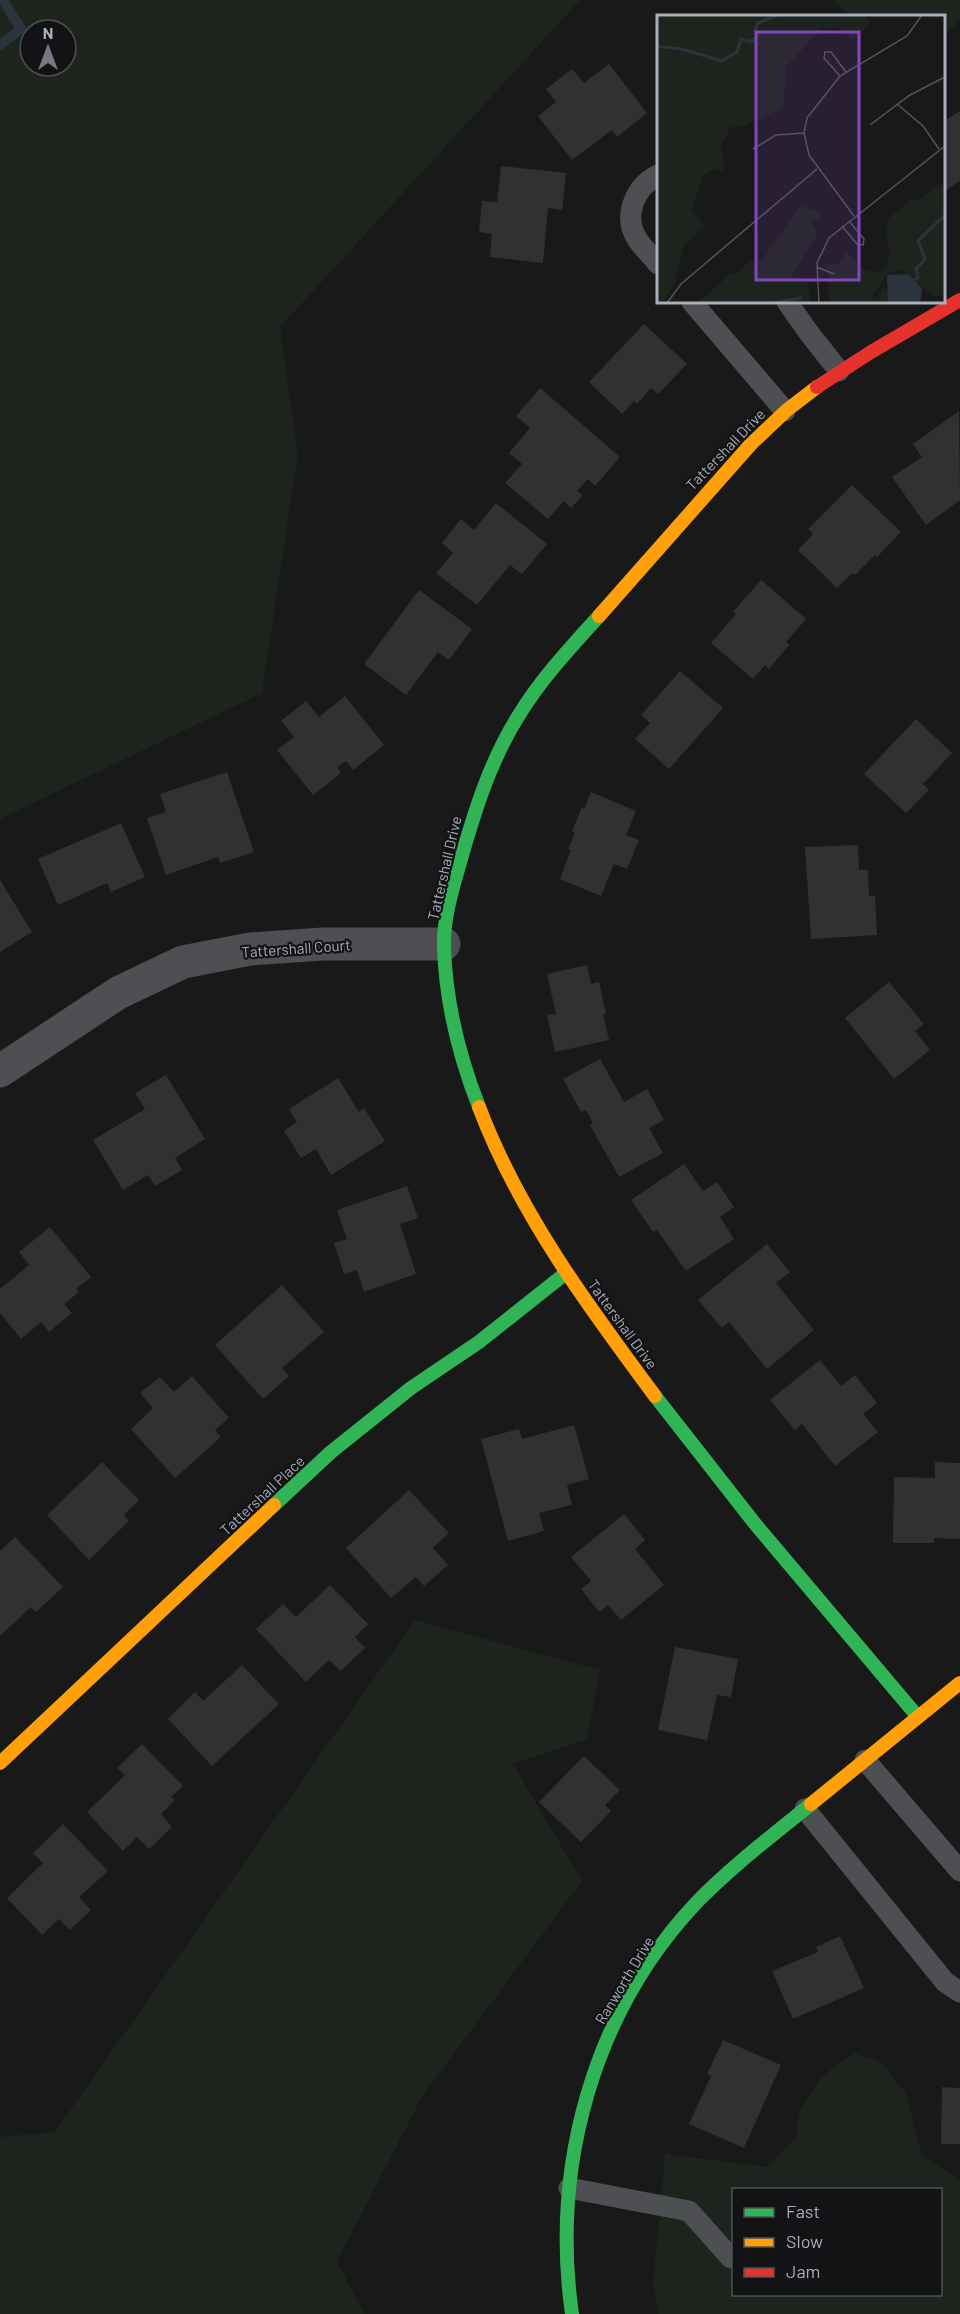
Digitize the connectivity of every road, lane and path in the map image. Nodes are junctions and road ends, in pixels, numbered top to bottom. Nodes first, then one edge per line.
1 (657, 176) edge
2 (657, 263) edge
3 (960, 300) edge
4 (693, 303) edge
5 (788, 303) edge
6 (839, 371) junction
7 (785, 411) junction
8 (444, 944) junction
9 (0, 1071) edge
10 (566, 1273) junction
11 (960, 1683) edge
12 (918, 1717) junction
13 (865, 1760) junction
14 (0, 1763) edge
15 (806, 1809) junction
16 (960, 1871) edge
17 (960, 1992) edge
18 (569, 2188) junction
19 (730, 2258) dead end
20 (572, 2314) edge

1 - 2 lane
3 - 6 street, Tattershall Drive
4 - 7 lane
5 - 6 lane
6 - 7 street, Tattershall Drive
7 - 8 street, Tattershall Drive
8 - 9 street, Tattershall Court
8 - 10 street, Tattershall Drive
10 - 12 street, Tattershall Drive
10 - 14 street, Tattershall Place
11 - 12 street, Ranworth Drive
12 - 13 street, Ranworth Drive
13 - 15 street, Ranworth Drive
13 - 16 lane
15 - 17 lane
15 - 18 street, Ranworth Drive
18 - 19 lane
18 - 20 street, Ranworth Drive

